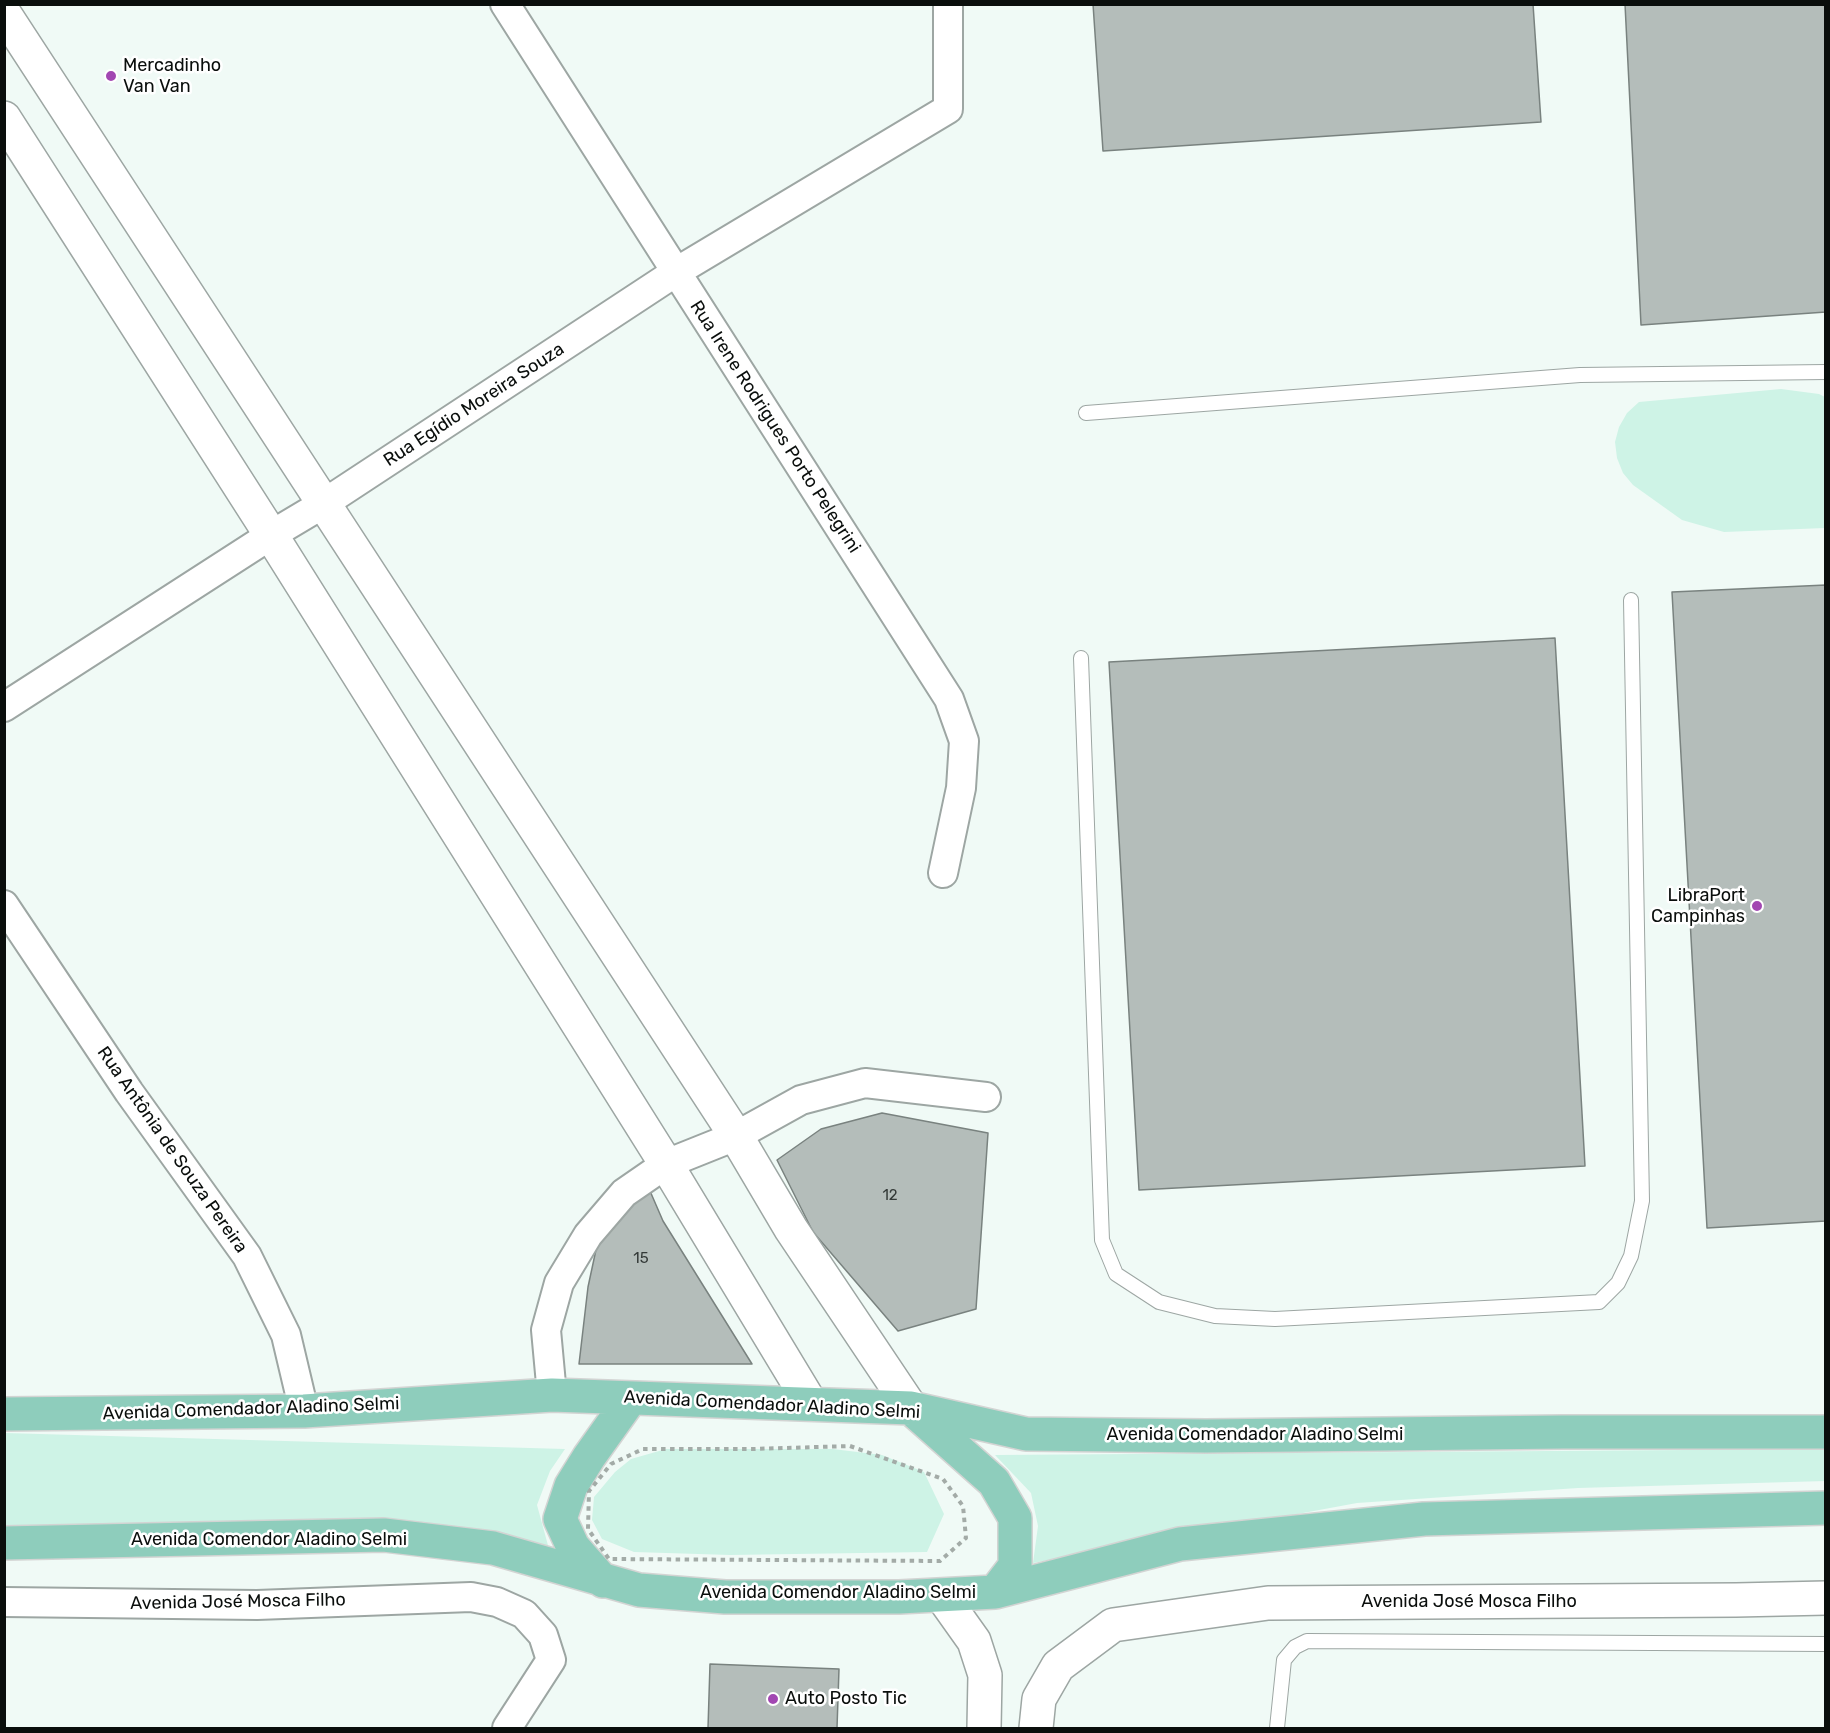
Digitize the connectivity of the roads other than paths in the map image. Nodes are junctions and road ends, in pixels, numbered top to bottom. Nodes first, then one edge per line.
1 (505, 4) edge
2 (948, 4) edge
3 (4, 13) edge
4 (4, 118) edge
5 (676, 272) junction
6 (1826, 372) edge
7 (1086, 413) dead end
8 (323, 504) junction
9 (271, 535) junction
10 (1631, 600) dead end
11 (1081, 658) dead end
12 (4, 707) edge
13 (943, 873) dead end
14 (4, 905) edge
15 (986, 1097) dead end
16 (736, 1136) junction
17 (666, 1164) junction
18 (552, 1395) junction
19 (631, 1398) junction
20 (811, 1404) junction
21 (911, 1408) junction
22 (304, 1411) junction
23 (4, 1414) edge
24 (1826, 1432) edge
25 (1826, 1508) edge
26 (4, 1543) edge
27 (603, 1581) junction
28 (995, 1592) junction
29 (942, 1596) junction
30 (1826, 1598) edge
31 (4, 1602) edge
32 (1826, 1644) edge
33 (507, 1728) edge
34 (984, 1728) edge
35 (1035, 1728) edge
36 (1277, 1728) edge

1 - 5 street, Rua Irene Rodrigues Porto Pelegrini
2 - 5 street, Rua Egídio Moreira Souza
3 - 8 main road
4 - 9 main road
5 - 8 street, Rua Egídio Moreira Souza
5 - 13 street, Rua Irene Rodrigues Porto Pelegrini
6 - 7 lane
8 - 9 street, Rua Egídio Moreira Souza
8 - 16 main road
9 - 12 street, Rua Egídio Moreira Souza
9 - 17 main road
10 - 11 lane
14 - 22 street, Rua Antônia de Souza Pereira
15 - 16 street
16 - 17 street
16 - 21 main road
17 - 18 street
17 - 20 main road
18 - 19 main road, Avenida Comendador Aladino Selmi
18 - 22 main road, Avenida Comendador Aladino Selmi
19 - 20 main road, Avenida Comendador Aladino Selmi
19 - 27 main road
20 - 21 main road, Avenida Comendador Aladino Selmi
21 - 24 main road, Avenida Comendador Aladino Selmi
21 - 28 main road
22 - 23 main road, Avenida Comendador Aladino Selmi
25 - 28 main road, Avenida Comendor Aladino Selmi
26 - 27 main road, Avenida Comendor Aladino Selmi
27 - 29 main road, Avenida Comendor Aladino Selmi
28 - 29 main road, Avenida Comendor Aladino Selmi
29 - 34 main road
30 - 35 main road, Avenida José Mosca Filho
31 - 33 street, Avenida José Mosca Filho
32 - 36 lane

